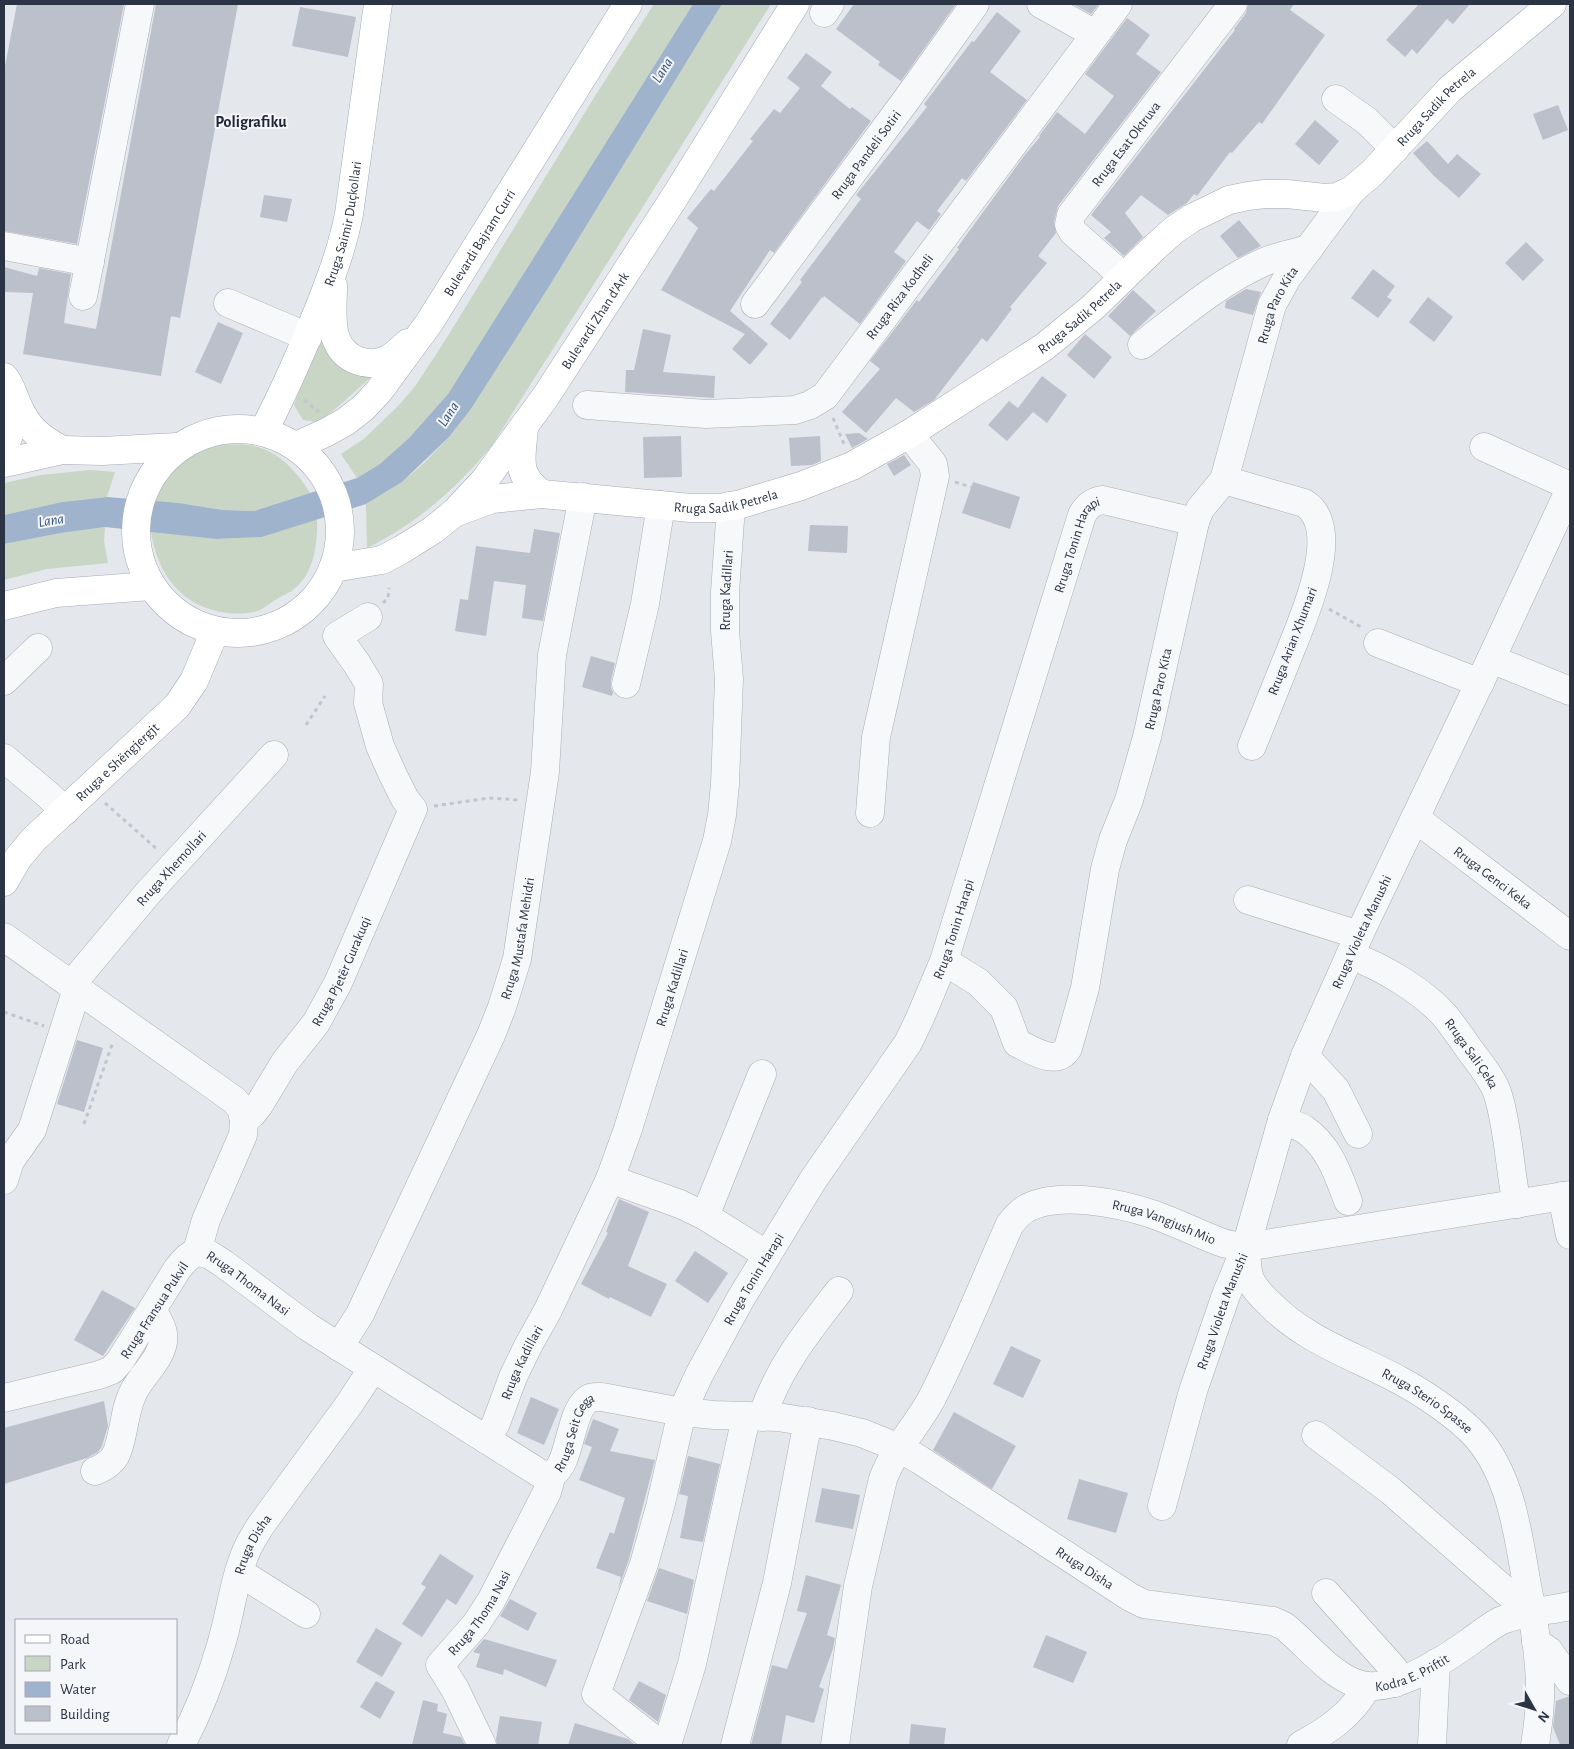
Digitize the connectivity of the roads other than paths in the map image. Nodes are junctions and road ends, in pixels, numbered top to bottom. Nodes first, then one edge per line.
1 (140, 4) edge
2 (378, 4) edge
3 (628, 4) edge
4 (795, 4) edge
5 (975, 4) edge
6 (1041, 4) edge
7 (1118, 4) edge
8 (1233, 4) edge
9 (1552, 4) edge
10 (1095, 34) junction
11 (1336, 99) dead end
12 (1395, 149) junction
13 (1352, 190) junction
14 (4, 246) edge
15 (1309, 249) junction
16 (90, 262) junction
17 (333, 272) junction
18 (1124, 277) junction
19 (83, 296) dead end
20 (228, 303) dead end
21 (755, 304) dead end
22 (429, 323) junction
23 (308, 337) junction
24 (1142, 345) dead end
25 (4, 378) edge
26 (17, 404) junction
27 (587, 405) dead end
28 (524, 427) junction
29 (264, 430) junction
30 (909, 434) junction
31 (296, 446) junction
32 (1484, 446) dead end
33 (177, 447) junction
34 (4, 448) edge
35 (62, 450) junction
36 (4, 463) edge
37 (1224, 480) junction
38 (1570, 488) edge
39 (542, 494) junction
40 (583, 496) junction
41 (661, 505) junction
42 (731, 506) junction
43 (454, 513) junction
44 (1195, 522) junction
45 (333, 568) junction
46 (151, 586) junction
47 (4, 606) edge
48 (368, 617) dead end
49 (215, 631) junction
50 (1378, 643) road end
51 (38, 648) dead end
52 (1491, 659) junction
53 (4, 681) edge
54 (1480, 683) junction
55 (626, 684) dead end
56 (1570, 692) edge
57 (1252, 746) dead end
58 (274, 755) dead end
59 (4, 758) edge
60 (65, 811) junction
61 (870, 813) dead end
62 (1415, 818) junction
63 (4, 882) edge
64 (1248, 900) dead end
65 (1570, 936) edge
66 (4, 937) edge
67 (1354, 945) junction
68 (944, 962) junction
69 (74, 987) junction
70 (1304, 1056) junction
71 (762, 1074) dead end
72 (244, 1120) junction
73 (1282, 1120) junction
74 (1358, 1134) dead end
75 (10, 1151) edge
76 (610, 1179) junction
77 (4, 1180) edge
78 (1566, 1196) edge
79 (1348, 1201) dead end
80 (1517, 1204) junction
81 (705, 1216) junction
82 (1570, 1234) edge
83 (1246, 1248) junction
84 (197, 1251) junction
85 (767, 1255) junction
86 (839, 1291) dead end
87 (152, 1310) junction
88 (339, 1347) junction
89 (373, 1368) junction
90 (4, 1398) edge
91 (682, 1412) junction
92 (754, 1417) junction
93 (808, 1421) junction
94 (1316, 1435) dead end
95 (487, 1440) junction
96 (899, 1448) junction
97 (95, 1471) dead end
98 (552, 1474) junction
99 (1162, 1506) dead end
100 (239, 1572) junction
101 (1326, 1593) dead end
102 (1570, 1606) edge
103 (306, 1614) dead end
104 (1532, 1614) junction
105 (1536, 1642) junction
106 (1436, 1663) junction
107 (1570, 1681) edge
108 (1395, 1683) junction
109 (1367, 1687) junction
110 (181, 1745) edge
111 (482, 1745) edge
112 (661, 1745) edge
113 (666, 1745) edge
114 (735, 1745) edge
115 (835, 1745) edge
116 (1301, 1745) edge
117 (1432, 1745) edge
118 (1535, 1745) edge

1 - 16 street
2 - 17 main road, Rruga Saimir Duçkollari
3 - 22 main road, Bulevardi Bajram Curri
4 - 28 main road, Bulevardi Zhan d'Ark
5 - 21 street, Rruga Pandeli Sotiri
6 - 10 street
7 - 10 street, Rruga Riza Kodheli
8 - 18 street, Rruga Esat Oktruva
9 - 12 main road, Rruga Sadik Petrela
10 - 27 street, Rruga Riza Kodheli
11 - 12 street
12 - 13 main road, Rruga Sadik Petrela
13 - 15 street, Rruga Paro Kita
13 - 18 main road, Rruga Sadik Petrela
14 - 16 street
15 - 24 street
15 - 37 street, Rruga Paro Kita
16 - 19 street
17 - 22 main road
17 - 23 main road, Rruga Saimir Duçkollari
18 - 30 main road, Rruga Sadik Petrela
20 - 23 street
22 - 31 main road, Bulevardi Bajram Curri
23 - 29 main road, Rruga Saimir Duçkollari
25 - 26 main road
26 - 34 main road
26 - 35 main road
28 - 39 main road
28 - 43 main road, Bulevardi Zhan d'Ark
29 - 31 main road
29 - 33 main road
30 - 42 main road, Rruga Sadik Petrela
30 - 61 street
31 - 45 main road
32 - 38 street
33 - 35 main road
33 - 46 main road
35 - 36 main road
37 - 44 street, Rruga Paro Kita
37 - 57 street, Rruga Arian Xhumari
38 - 52 street, Rruga Violeta Manushi
39 - 40 main road, Rruga Sadik Petrela
39 - 43 main road, Rruga Sadik Petrela
40 - 41 main road, Rruga Sadik Petrela
40 - 88 street, Rruga Mustafa Mehidri
41 - 42 main road, Rruga Sadik Petrela
41 - 55 street
42 - 76 street, Rruga Kadillari
43 - 45 main road, Bulevardi Zhan d'Ark
44 - 68 street, Rruga Tonin Harapi
44 - 68 street, Rruga Paro Kita
45 - 49 main road
46 - 47 main road
46 - 49 main road
48 - 72 street, Rruga Pjetër Gurakuqi
49 - 60 main road, Rruga e Shëngjergjt
50 - 54 street
51 - 53 street
52 - 54 street, Rruga Violeta Manushi
52 - 56 street
54 - 62 street, Rruga Violeta Manushi
58 - 69 street, Rruga Xhemollari
59 - 60 street
60 - 63 main road, Rruga e Shëngjergjt
62 - 65 street, Rruga Genci Keka
62 - 67 street, Rruga Violeta Manushi
64 - 67 street, Rruga Sali Çeka
66 - 69 street
67 - 70 street, Rruga Violeta Manushi
67 - 80 street, Rruga Sali Çeka
68 - 85 street, Rruga Tonin Harapi
69 - 72 street
69 - 75 street
70 - 73 street, Rruga Violeta Manushi
70 - 74 street
71 - 81 street
72 - 84 street, Rruga Fransua Pukvil
73 - 79 street
73 - 83 street, Rruga Violeta Manushi
75 - 77 street
76 - 81 street
76 - 95 street, Rruga Kadillari
78 - 80 street, Rruga Vangjush Mio
78 - 82 street
80 - 83 street, Rruga Vangjush Mio
81 - 85 street
83 - 96 street, Rruga Vangjush Mio
83 - 99 street, Rruga Violeta Manushi
83 - 104 street, Rruga Sterio Spasse
84 - 87 street, Rruga Fransua Pukvil
84 - 88 street, Rruga Thoma Nasi
85 - 91 street, Rruga Tonin Harapi
86 - 92 street
87 - 90 street, Rruga Fransua Pukvil
87 - 97 street
88 - 89 street, Rruga Thoma Nasi
89 - 95 street, Rruga Seit Gega
89 - 100 street, Rruga Disha
91 - 92 street, Rruga Seit Gega
91 - 98 street, Rruga Seit Gega
91 - 112 street, Rruga Tonin Harapi
92 - 93 street, Rruga Seit Gega
92 - 113 street
93 - 96 street, Rruga Disha
93 - 114 street
94 - 104 street
95 - 98 street, Rruga Seit Gega
96 - 109 street, Rruga Disha
96 - 115 street, Rruga Vangjush Mio
98 - 111 street, Rruga Thoma Nasi
100 - 103 street
100 - 110 street, Rruga Disha
101 - 108 street
102 - 104 street, Kodra E. Priftit
104 - 105 street, Rruga Sterio Spasse
104 - 106 street, Kodra E. Priftit
105 - 107 street
105 - 118 street, Rruga Sterio Spasse
106 - 108 street, Kodra E. Priftit
106 - 117 street
108 - 109 street, Kodra E. Priftit
109 - 116 street, Kodra E. Priftit

